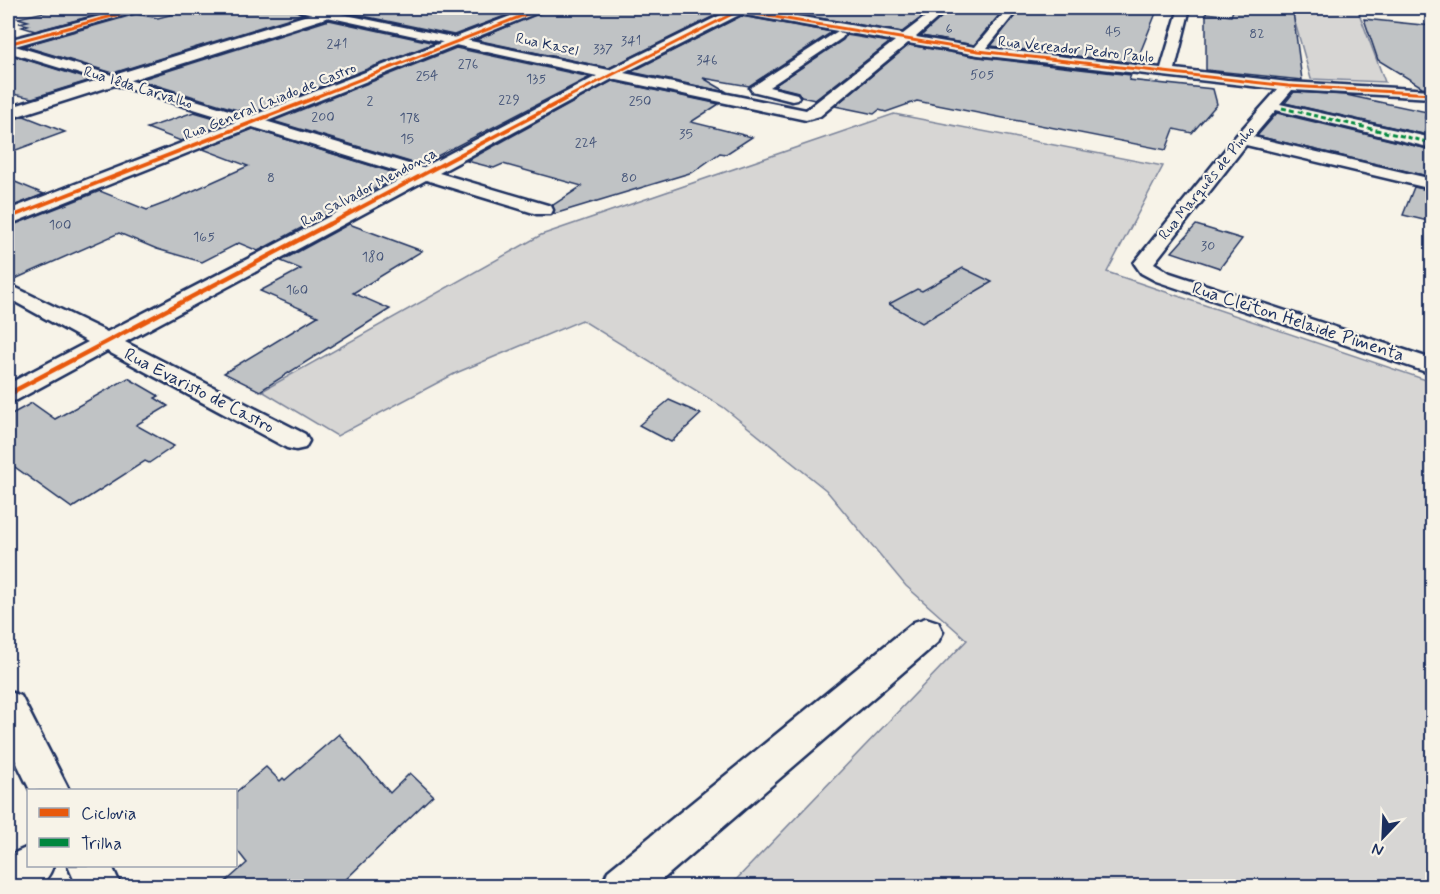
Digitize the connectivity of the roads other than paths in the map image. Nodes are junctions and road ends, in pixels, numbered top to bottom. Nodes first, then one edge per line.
1 (142, 8) edge
2 (300, 8) edge
3 (343, 8) edge
4 (542, 8) edge
5 (720, 8) edge
6 (944, 8) edge
7 (1014, 8) edge
8 (1185, 8) edge
9 (741, 9) edge
10 (325, 13) junction
11 (838, 35) dead end
12 (904, 39) junction
13 (452, 42) junction
14 (8, 46) edge
15 (978, 51) junction
16 (1167, 72) junction
17 (609, 75) junction
18 (111, 81) junction
19 (1288, 86) junction
20 (1432, 94) edge
21 (824, 103) junction
22 (1282, 108) dead end
23 (8, 114) edge
24 (254, 122) junction
25 (1242, 139) junction
26 (1432, 143) edge
27 (424, 172) junction
28 (1432, 184) edge
29 (544, 210) dead end
30 (8, 219) edge
31 (1163, 277) joint
32 (8, 290) edge
33 (105, 343) junction
34 (1432, 367) edge
35 (8, 394) edge
36 (296, 441) dead end
37 (926, 632) dead end
38 (8, 708) edge
39 (49, 789) edge
40 (30, 867) edge
41 (90, 867) edge
42 (8, 879) edge
43 (100, 886) edge
44 (623, 886) edge

1 - 14 street
2 - 10 street, Rua Kasel
3 - 10 street
4 - 13 street, Rua General Caiado de Castro
5 - 9 street, Rua Vereador Pedro Paulo
6 - 12 street, Rua Kasel
7 - 15 street
8 - 16 street
9 - 12 street, Rua Vereador Pedro Paulo
9 - 17 street, Rua Salvador Mendonça
10 - 13 street, Rua Kasel
10 - 18 street
11 - 21 street
12 - 15 street, Rua Vereador Pedro Paulo
12 - 21 street, Rua Kasel
13 - 17 street, Rua Kasel
13 - 24 street, Rua General Caiado de Castro
14 - 18 street, Rua Iêda Carvalho
15 - 16 street, Rua Vereador Pedro Paulo
16 - 19 street, Rua Vereador Pedro Paulo
17 - 21 street, Rua Kasel
17 - 27 street, Rua Salvador Mendonça
18 - 23 street
18 - 24 street, Rua Iêda Carvalho
19 - 20 street, Rua Vereador Pedro Paulo
19 - 25 street, Rua Marquês de Pinho
22 - 26 street
24 - 27 street, Rua Iêda Carvalho
24 - 30 street, Rua General Caiado de Castro
25 - 28 street
25 - 31 street, Rua Marquês de Pinho
27 - 29 street, Rua Iêda Carvalho
27 - 33 street, Rua Salvador Mendonça
31 - 34 street, Rua Cleiton Helaide Pimenta
32 - 33 street, Rua Evaristo de Castro
33 - 35 street, Rua Salvador Mendonça
33 - 36 street, Rua Evaristo de Castro
37 - 44 street
38 - 39 street
40 - 42 street
41 - 43 street

